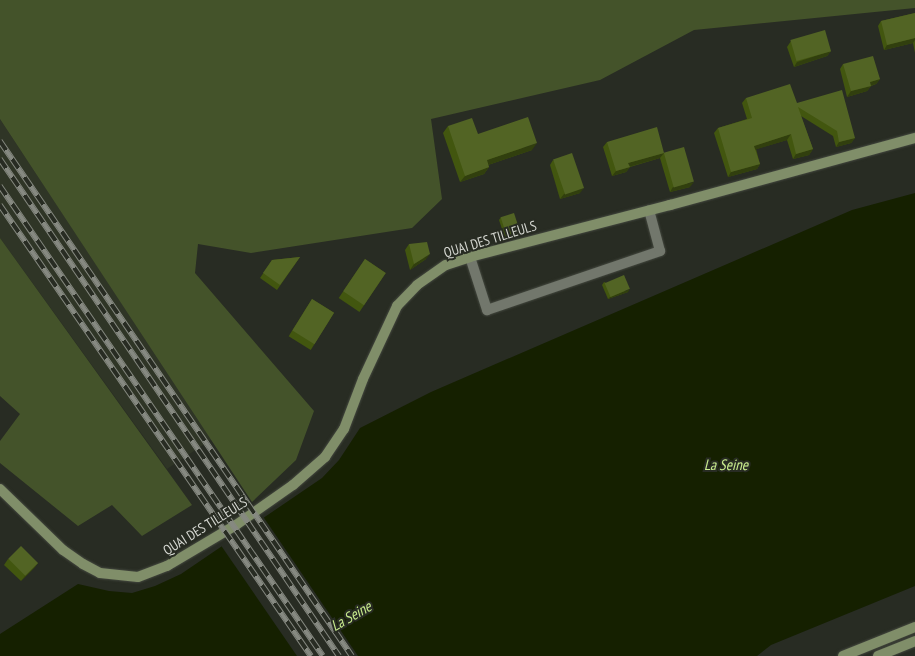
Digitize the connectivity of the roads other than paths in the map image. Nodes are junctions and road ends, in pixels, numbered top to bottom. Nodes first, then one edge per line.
1 (915, 138) edge
2 (648, 210) junction
3 (470, 256) junction
4 (0, 489) edge
5 (915, 628) edge
6 (915, 641) edge
7 (843, 656) edge
8 (878, 656) edge

1 - 2 street, QUAI DES TILLEULS
2 - 3 street, QUAI DES TILLEULS
2 - 3 street
3 - 4 street, QUAI DES TILLEULS
5 - 7 street
6 - 8 street

